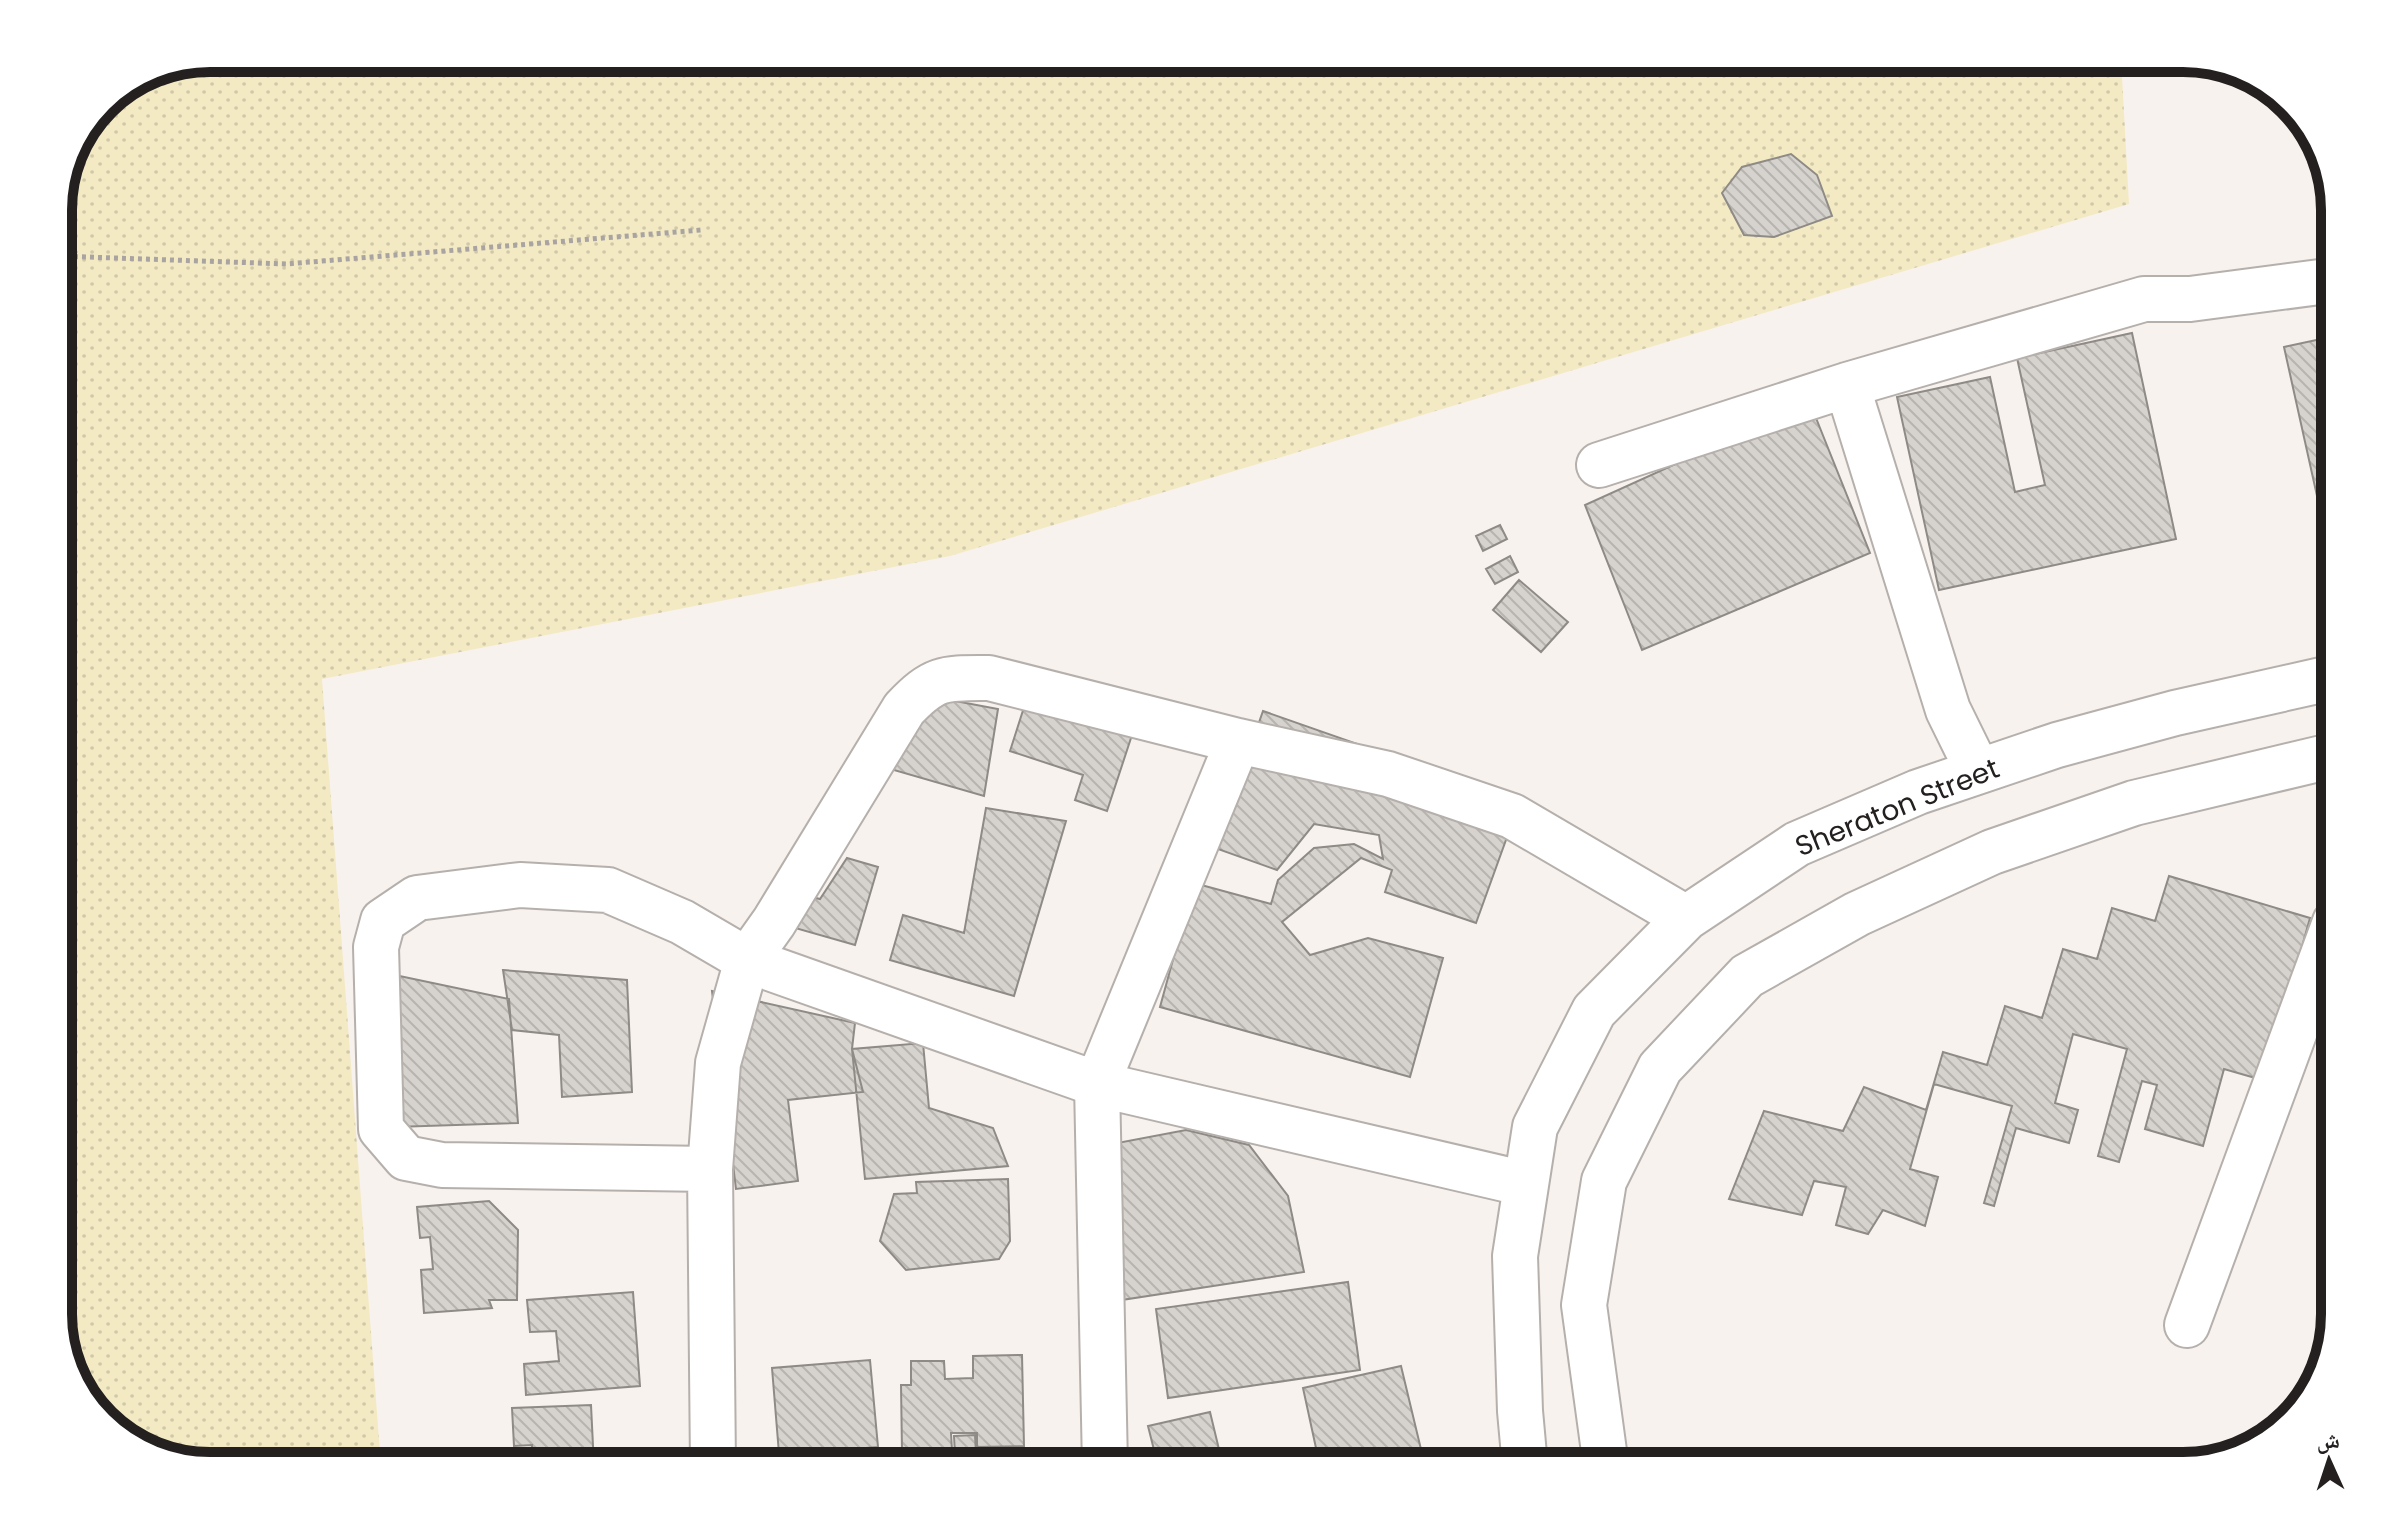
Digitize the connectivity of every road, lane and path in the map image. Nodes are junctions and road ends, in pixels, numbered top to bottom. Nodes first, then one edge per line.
1 (701, 230) dead end
2 (72, 256) edge
3 (2321, 282) edge
4 (1847, 385) junction
5 (1599, 465) dead end
6 (2321, 680) edge
7 (1238, 741) junction
8 (2321, 758) edge
9 (1978, 771) junction
10 (1686, 918) junction
11 (747, 960) junction
12 (2321, 960) edge
13 (1097, 1084) junction
14 (710, 1169) junction
15 (1526, 1184) junction
16 (2187, 1325) dead end
17 (713, 1452) edge
18 (1105, 1452) edge
19 (1524, 1452) edge
20 (1604, 1452) edge

1 - 2 path
3 - 4 street
4 - 5 street
4 - 9 street
6 - 9 street, Sheraton Street
7 - 10 street
7 - 11 street
7 - 13 street
8 - 20 street
9 - 10 street, Sheraton Street
10 - 15 street, Sheraton Street
11 - 13 street
11 - 14 street
11 - 14 street
12 - 16 street
13 - 15 street
13 - 18 street
14 - 17 street
15 - 19 street, Sheraton Street

